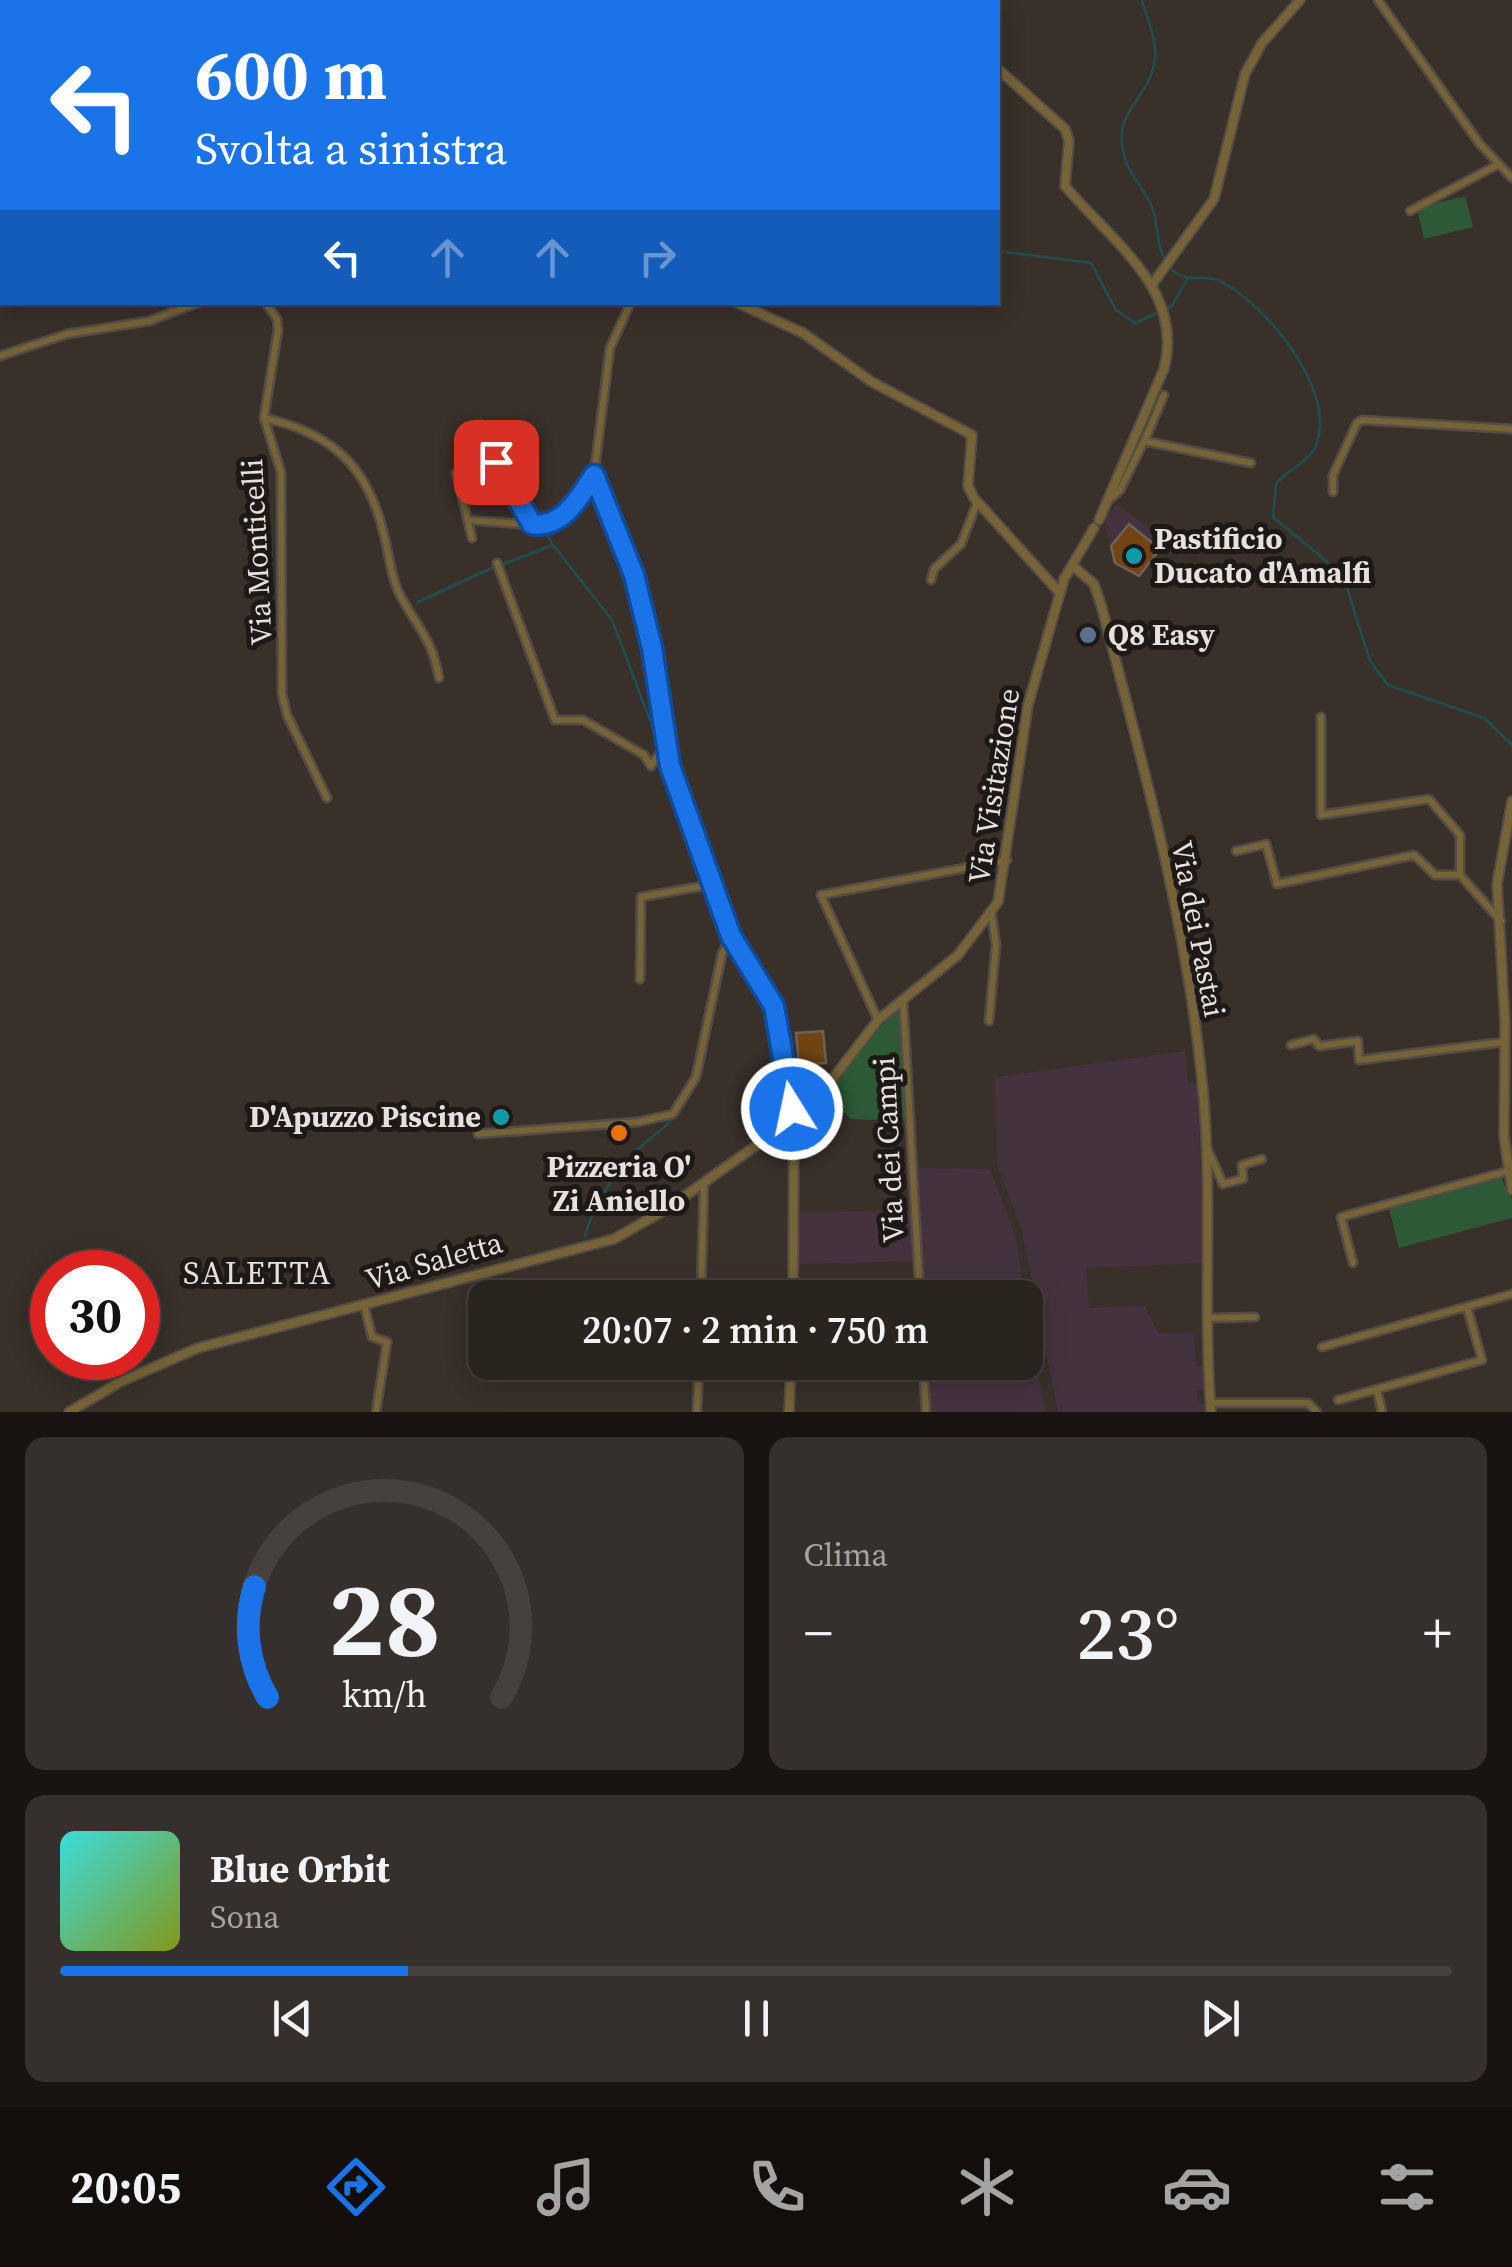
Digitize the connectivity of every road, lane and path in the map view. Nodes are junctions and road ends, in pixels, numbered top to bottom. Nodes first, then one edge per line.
1 (1300, 0) edge
2 (1378, 0) edge
3 (1000, 70) edge
4 (1499, 164) junction
5 (1512, 178) edge
6 (1410, 210) dead end
7 (1154, 282) junction
8 (192, 305) edge
9 (267, 305) edge
10 (629, 305) edge
11 (742, 305) edge
12 (0, 356) edge
13 (1164, 394) dead end
14 (264, 418) junction
15 (1512, 429) edge
16 (1144, 441) junction
17 (496, 462) dead end
18 (1252, 463) dead end
19 (456, 474) dead end
20 (594, 475) junction
21 (1333, 492) dead end
22 (977, 503) junction
23 (1104, 504) junction
24 (469, 520) junction
25 (532, 524) junction
26 (472, 538) dead end
27 (497, 563) dead end
28 (1073, 566) junction
29 (931, 580) dead end
30 (1059, 592) junction
31 (440, 678) dead end
32 (1321, 718) dead end
33 (662, 747) junction
34 (327, 798) dead end
35 (1512, 803) edge
36 (1236, 851) dead end
37 (1007, 860) junction
38 (1460, 875) junction
39 (709, 885) junction
40 (991, 911) junction
41 (1501, 922) junction
42 (731, 936) junction
43 (640, 979) dead end
44 (903, 999) junction
45 (878, 1020) junction
46 (990, 1021) dead end
47 (1504, 1042) junction
48 (1291, 1045) dead end
49 (794, 1120) junction
50 (478, 1134) dead end
51 (1206, 1148) junction
52 (1262, 1159) dead end
53 (1508, 1171) junction
54 (704, 1184) junction
55 (1512, 1190) edge
56 (1353, 1263) dead end
57 (701, 1280) edge
58 (793, 1280) edge
59 (919, 1280) edge
60 (1512, 1294) edge
61 (364, 1304) junction
62 (1467, 1307) junction
63 (1256, 1317) dead end
64 (1208, 1318) junction
65 (1322, 1348) dead end
66 (698, 1380) edge
67 (790, 1380) edge
68 (924, 1380) edge
69 (1376, 1389) junction
70 (1338, 1400) dead end
71 (1211, 1407) edge
72 (69, 1412) edge
73 (376, 1412) edge
74 (697, 1412) edge
75 (789, 1412) edge
76 (926, 1412) edge
77 (1317, 1412) edge
78 (1382, 1412) edge

1 - 7 street
2 - 4 street
3 - 7 street
4 - 5 street
4 - 6 street
7 - 23 street, Via Visitazione
8 - 12 street
9 - 14 street, Via Monticelli
10 - 20 street
11 - 22 street
13 - 16 street
14 - 31 street
14 - 34 street, Via Monticelli
15 - 21 street
16 - 18 street
16 - 23 street
17 - 25 street
19 - 24 street
20 - 25 street
20 - 33 street
22 - 29 street
22 - 30 street
23 - 28 street, Via Visitazione
24 - 25 street
24 - 26 street
27 - 33 street
28 - 30 street, Via Visitazione
28 - 51 street, Via dei Pastai
30 - 37 street, Via Visitazione
32 - 38 street
33 - 39 street
35 - 41 street
36 - 38 street
37 - 40 street, Via Visitazione
37 - 45 street
38 - 41 street
39 - 42 street
39 - 43 street
40 - 44 street, Via Visitazione
40 - 46 street
41 - 47 street
42 - 49 street
42 - 50 street
44 - 45 street, Via Visitazione
44 - 59 street, Via dei Campi
45 - 49 street, Via Visitazione
47 - 48 street
47 - 53 street
49 - 54 street, Via Saletta
49 - 58 street
51 - 52 street
51 - 64 street, Via dei Pastai
53 - 55 street
53 - 56 street
54 - 57 street
54 - 61 street, Via Saletta
60 - 62 street
61 - 72 street, Via Saletta
61 - 73 street
62 - 65 street
62 - 69 street
63 - 64 street
64 - 71 street, Via dei Pastai
66 - 74 street
67 - 75 street
68 - 76 street
69 - 70 street
69 - 78 street
71 - 77 street

